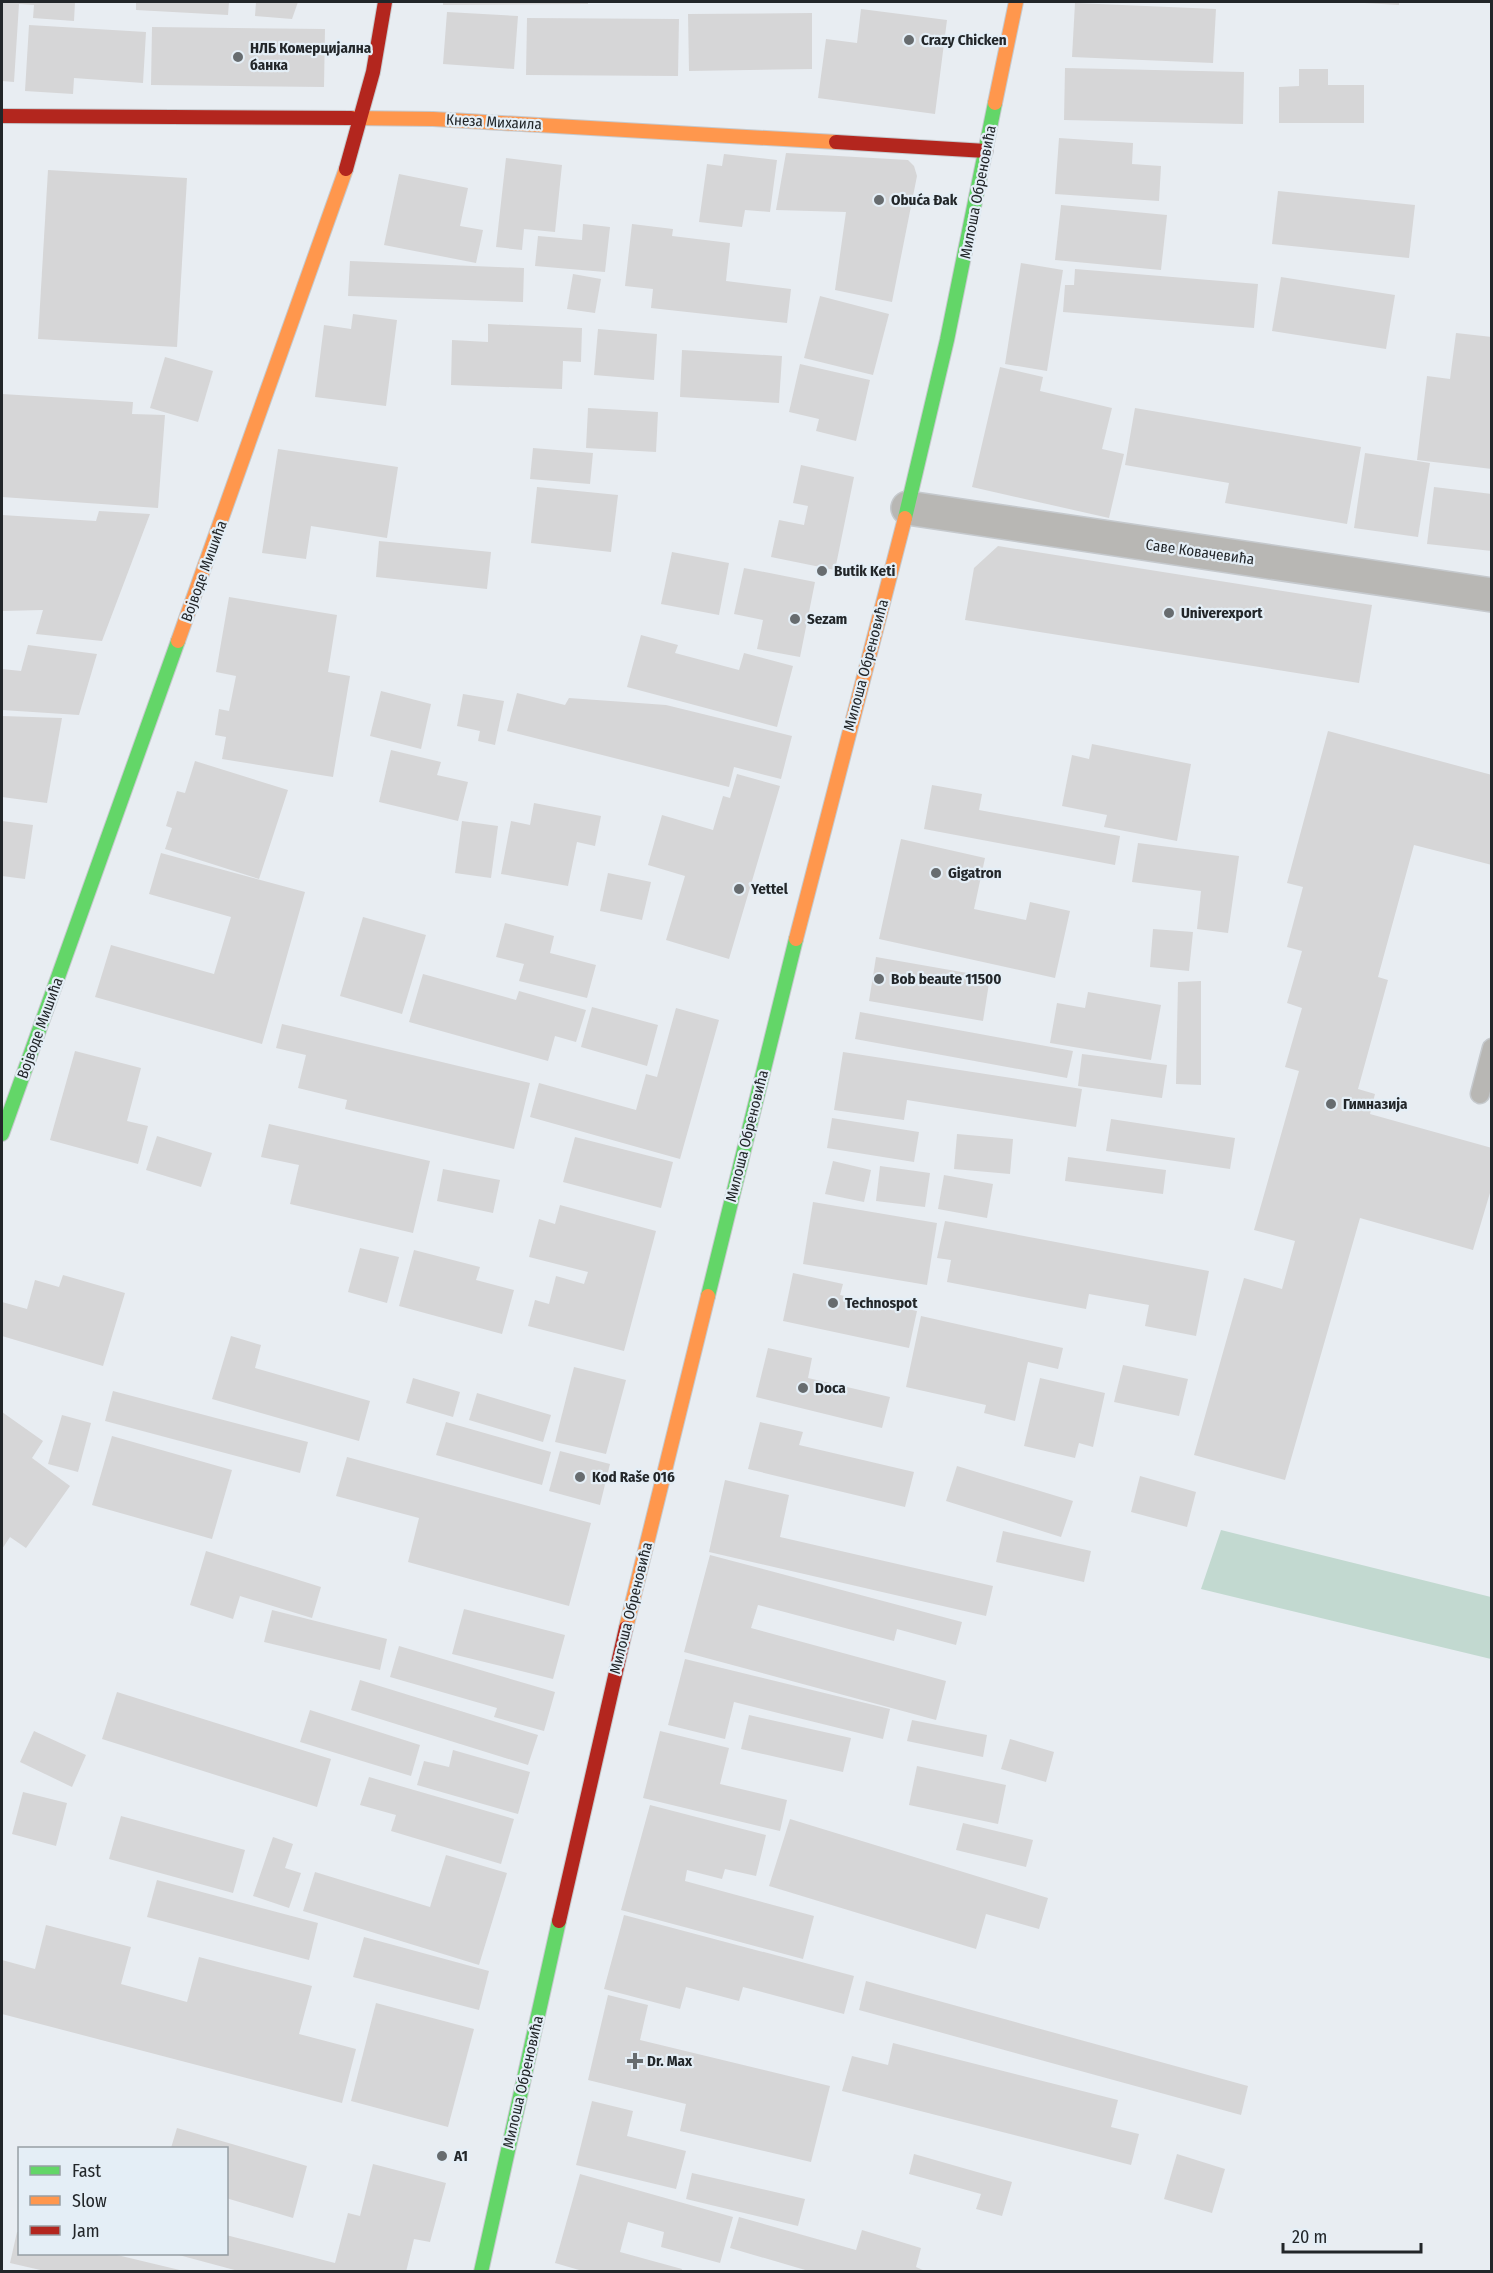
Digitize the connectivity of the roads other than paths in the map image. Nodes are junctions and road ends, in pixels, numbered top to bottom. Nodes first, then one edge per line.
1 (385, 2) edge
2 (1016, 2) edge
3 (2, 116) edge
4 (363, 118) junction
5 (986, 151) junction
6 (908, 508) junction
7 (1491, 595) edge
8 (1491, 1048) edge
9 (1480, 1094) dead end
10 (2, 1134) edge
11 (481, 2271) edge

1 - 4 street, Војводе Мишића
2 - 5 street, Милоша Обреновића
3 - 4 street, Кнеза Михаила
4 - 5 street, Кнеза Михаила
4 - 10 street, Војводе Мишића
5 - 6 street, Милоша Обреновића
6 - 7 street, Саве Ковачевића
6 - 11 street, Милоша Обреновића
8 - 9 lane

